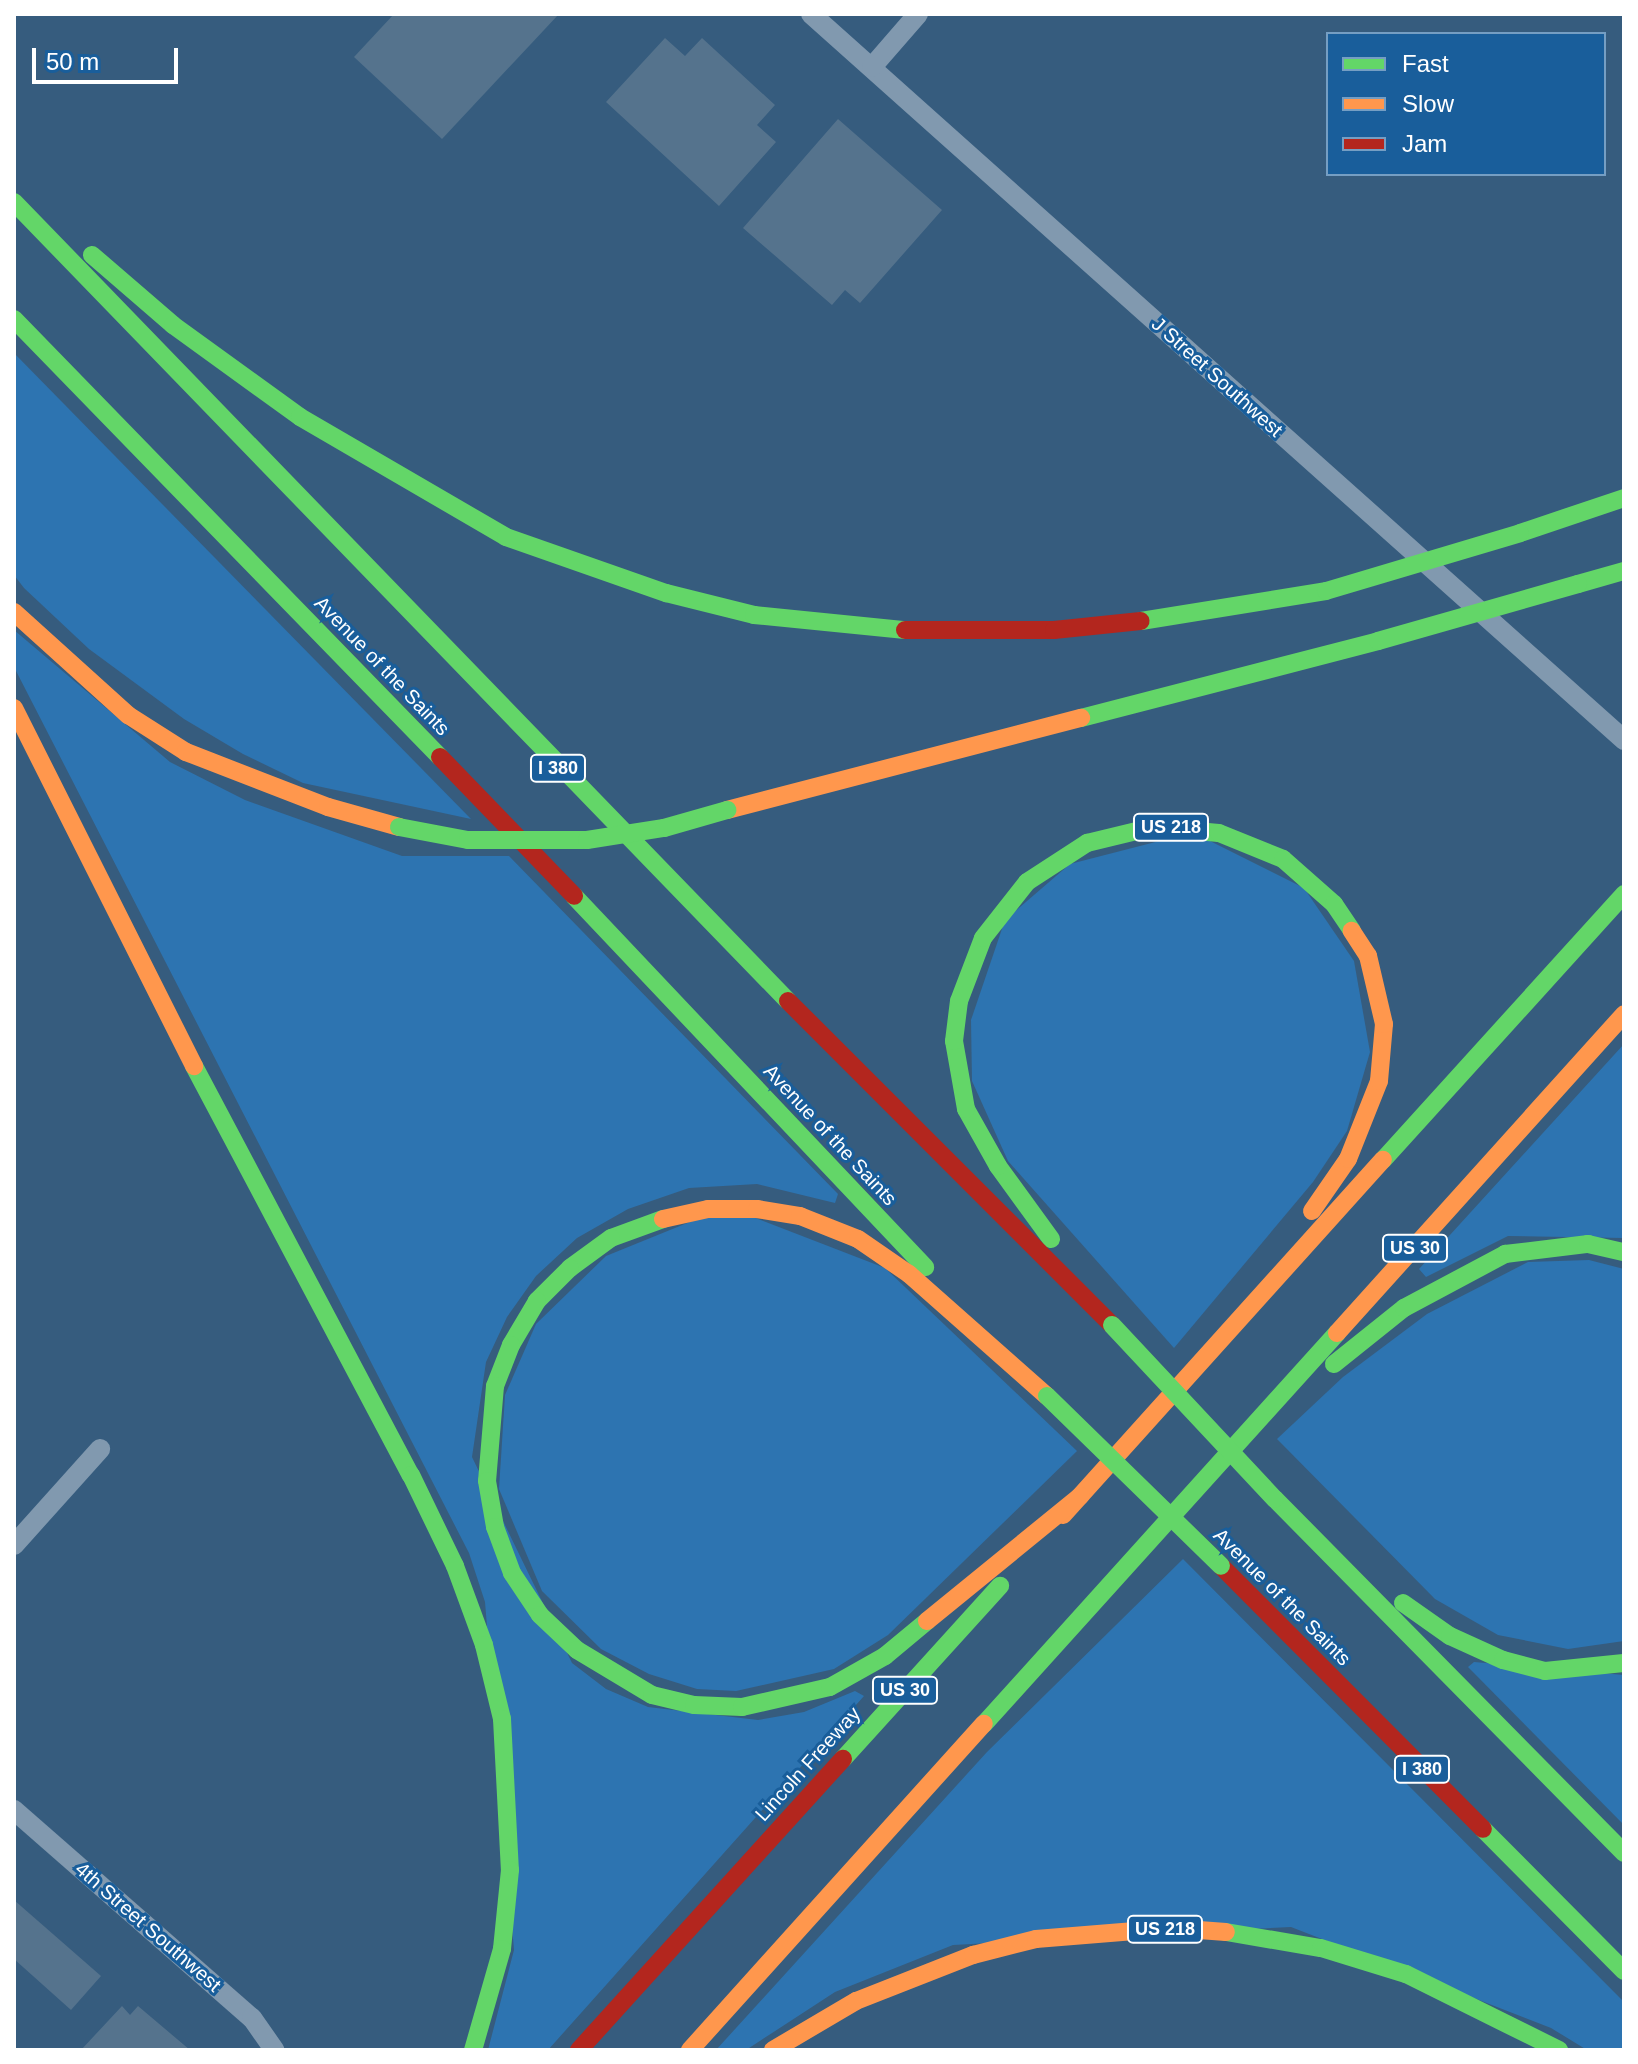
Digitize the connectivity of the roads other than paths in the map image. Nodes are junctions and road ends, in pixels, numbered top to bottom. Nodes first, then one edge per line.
1 (811, 14) edge
2 (918, 14) edge
3 (872, 67) junction
4 (14, 190) edge
5 (14, 202) edge
6 (14, 319) edge
7 (1624, 498) edge
8 (1624, 571) edge
9 (14, 612) edge
10 (14, 708) edge
11 (1624, 740) edge
12 (1624, 894) edge
13 (1624, 1014) edge
14 (1624, 1252) edge
15 (1112, 1325) junction
16 (1230, 1330) junction
17 (1047, 1396) junction
18 (100, 1449) dead end
19 (1206, 1481) junction
20 (1080, 1496) junction
21 (1314, 1537) junction
22 (14, 1545) edge
23 (1624, 1663) edge
24 (14, 1810) edge
25 (1624, 1853) edge
26 (1624, 1971) edge
27 (274, 2050) edge
28 (473, 2050) edge
29 (579, 2050) edge
30 (690, 2050) edge
31 (773, 2050) edge
32 (1559, 2050) edge

1 - 3 street, J Street Southwest
2 - 3 street
3 - 11 street, J Street Southwest
4 - 7 highway, bridge
5 - 15 highway, I 380
6 - 17 highway, Avenue of the Saints / I 380
8 - 9 highway, bridge
10 - 28 highway
12 - 16 highway, US 30
13 - 19 highway, US 30
14 - 19 highway
15 - 16 highway, US 218
15 - 21 highway, I 380, bridge
16 - 20 highway, Lincoln Freeway / US 30
17 - 20 highway
17 - 26 highway, Avenue of the Saints / I 380, bridge
18 - 22 street
19 - 30 highway, US 30
20 - 29 highway, Lincoln Freeway / US 30
21 - 23 highway
21 - 25 highway, I 380
24 - 27 street, 4th Street Southwest
31 - 32 highway, US 218

